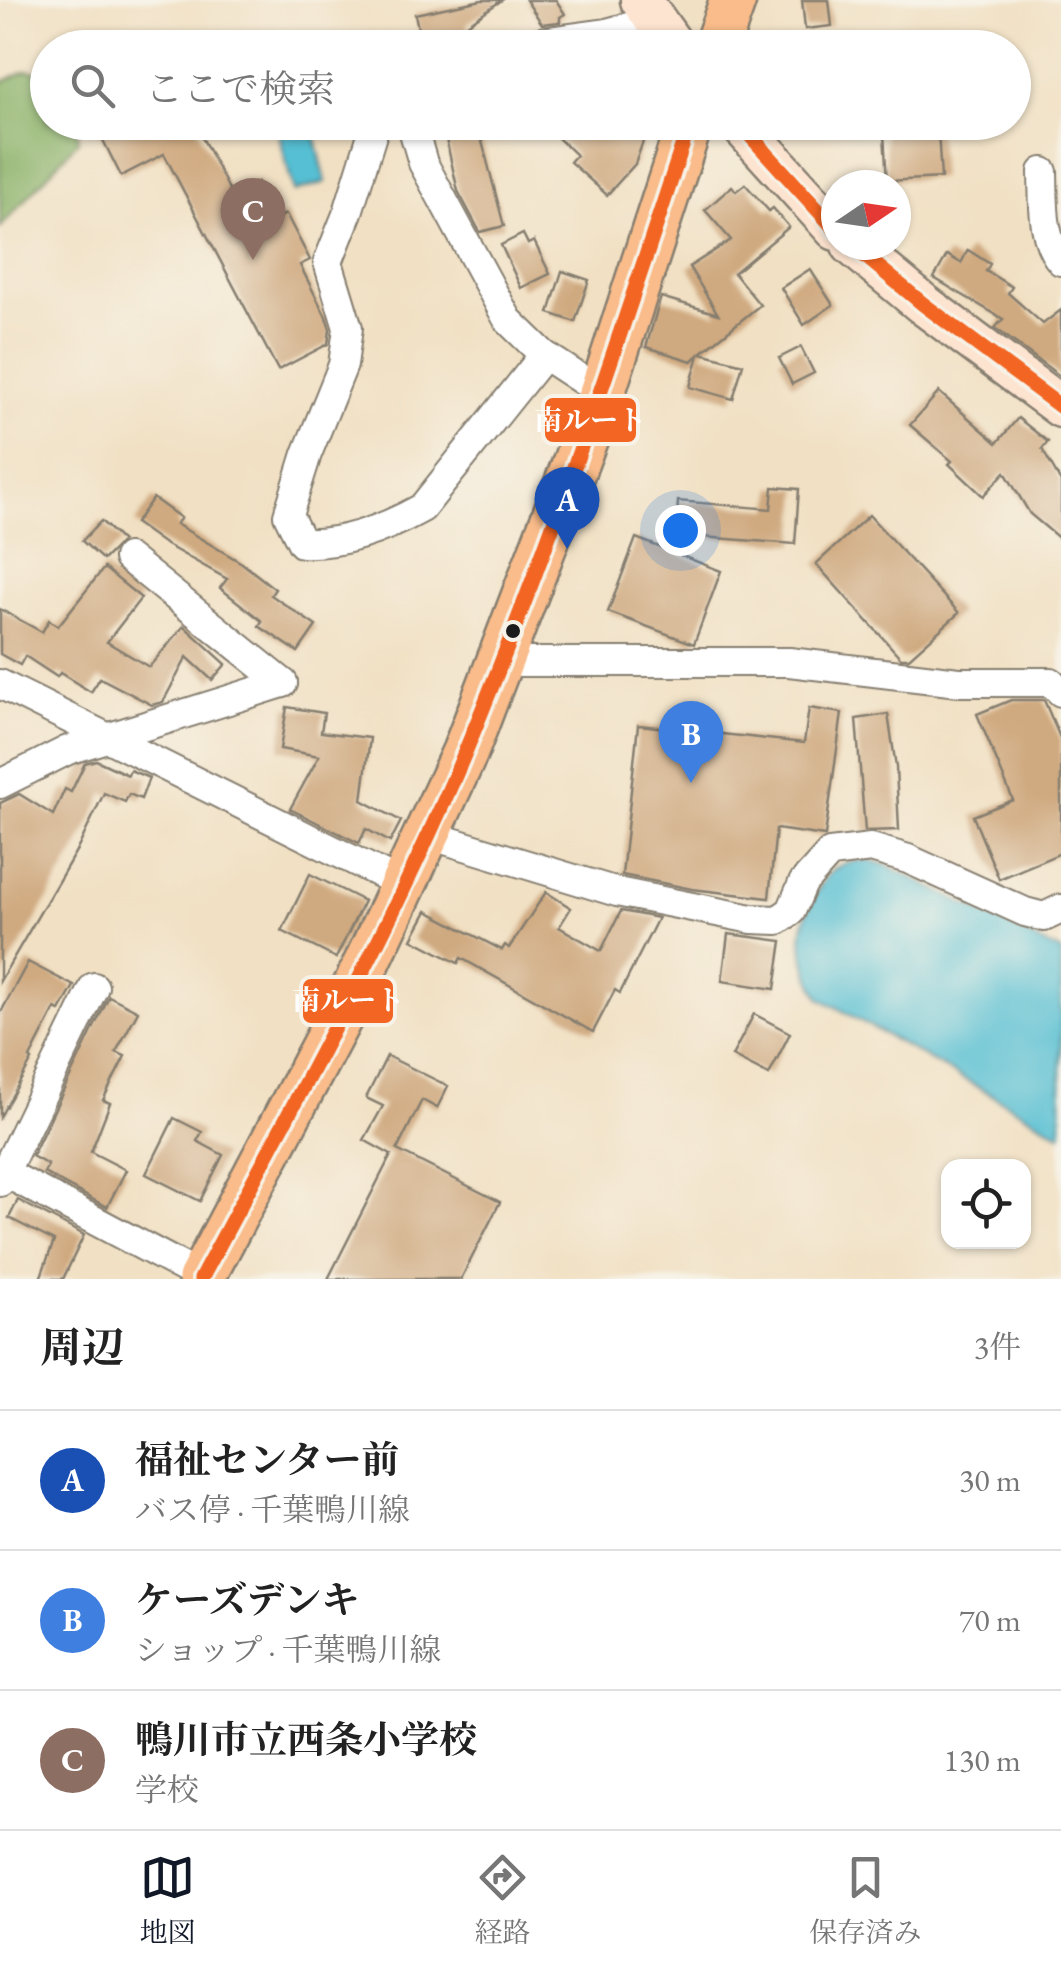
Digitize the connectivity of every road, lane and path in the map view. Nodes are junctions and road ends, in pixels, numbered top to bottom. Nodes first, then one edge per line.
1 (733, 0) edge
2 (657, 22) edge
3 (621, 30) edge
4 (722, 30) edge
5 (370, 140) edge
6 (416, 140) edge
7 (684, 140) edge
8 (754, 140) edge
9 (1043, 172) dead end
10 (821, 213) edge
11 (870, 260) edge
12 (1061, 262) edge
13 (544, 355) junction
14 (602, 393) junction
15 (1061, 407) edge
16 (128, 558) dead end
17 (500, 662) junction
18 (0, 684) edge
19 (1061, 692) edge
20 (104, 738) junction
21 (0, 784) edge
22 (429, 835) junction
23 (406, 886) junction
24 (1061, 909) edge
25 (94, 986) dead end
26 (2, 1175) edge
27 (203, 1278) edge

1 - 4 main road
2 - 3 street
5 - 13 street
6 - 13 street
7 - 14 main road
8 - 10 main road
9 - 12 street
11 - 15 main road
13 - 14 street
14 - 17 main road
16 - 20 street
17 - 19 street
17 - 22 main road
18 - 20 street
20 - 21 street
20 - 23 street
22 - 23 main road
22 - 24 street
23 - 27 main road
25 - 26 street
26 - 27 street

